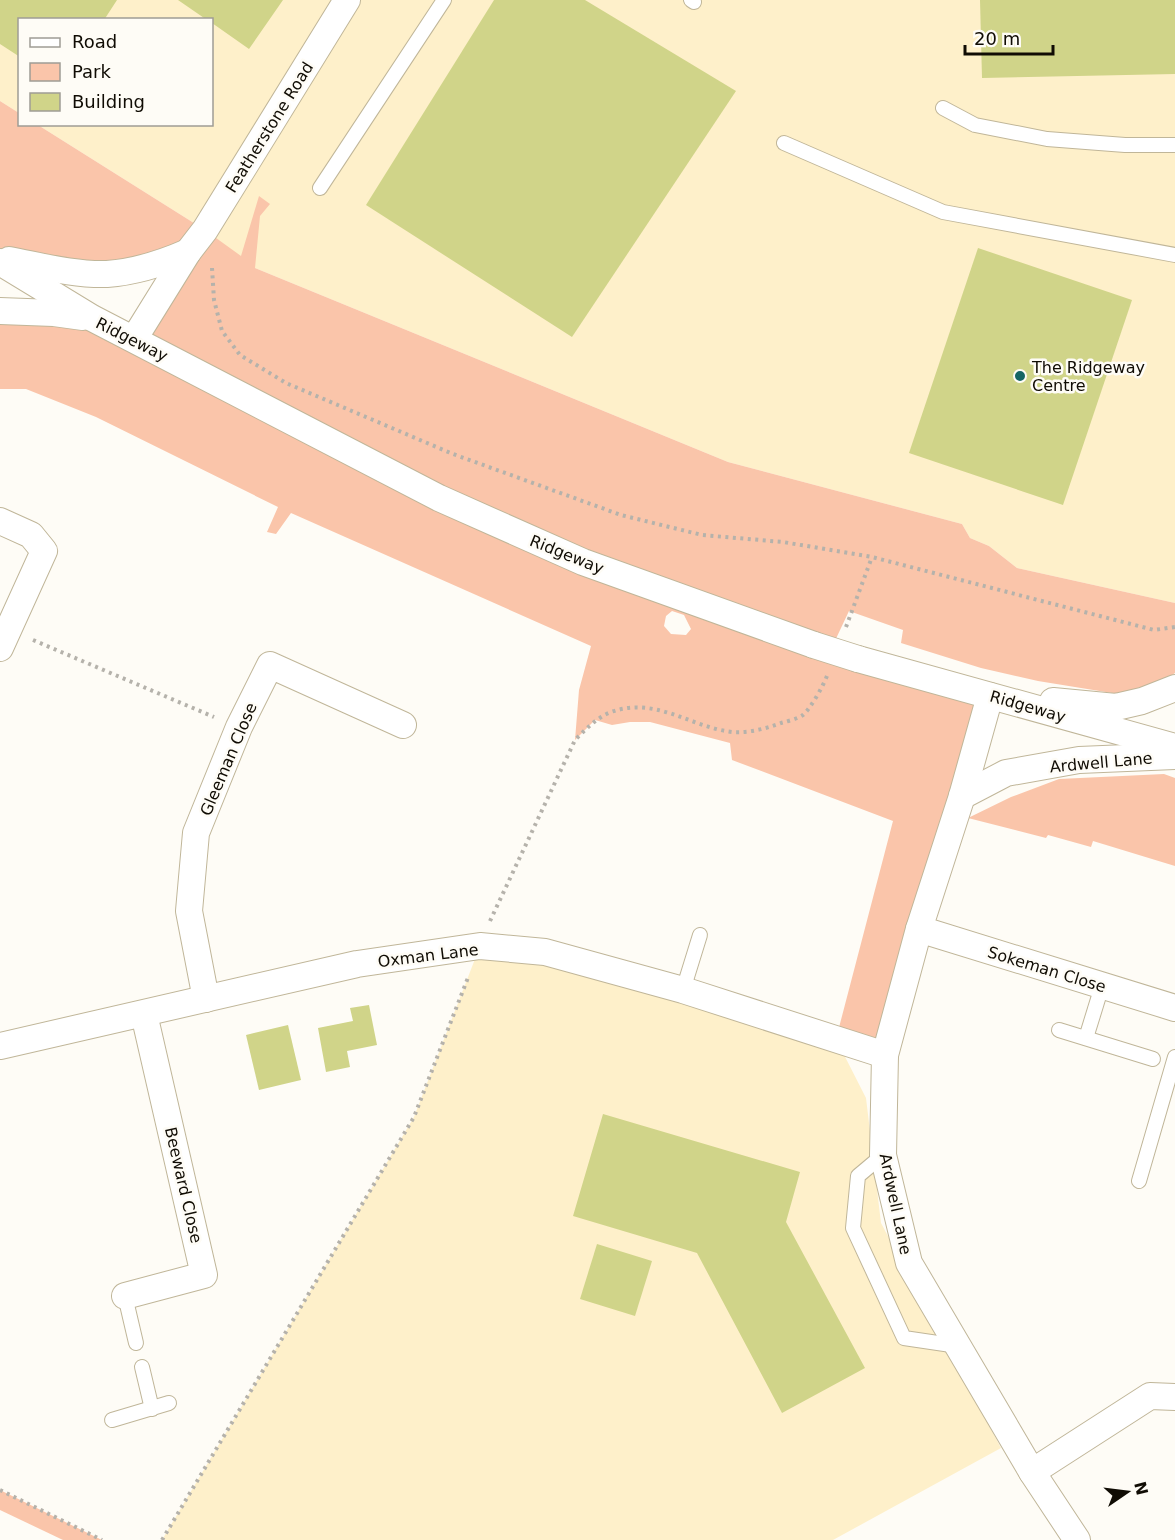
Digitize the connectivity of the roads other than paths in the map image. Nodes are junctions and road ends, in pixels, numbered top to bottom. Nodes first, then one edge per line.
1 (347, 0) edge
2 (444, 0) edge
3 (943, 108) dead end
4 (784, 143) dead end
5 (1175, 145) edge
6 (320, 188) dead end
7 (188, 252) junction
8 (1175, 255) edge
9 (0, 261) edge
10 (0, 311) edge
11 (92, 318) junction
12 (134, 339) junction
13 (0, 521) edge
14 (5, 628) edge
15 (1175, 688) edge
16 (990, 696) junction
17 (403, 725) dead end
18 (1175, 747) edge
19 (1175, 756) edge
20 (962, 796) junction
21 (919, 929) junction
22 (700, 935) dead end
23 (1102, 986) junction
24 (683, 990) junction
25 (206, 999) junction
26 (1175, 1008) edge
27 (144, 1014) junction
28 (1059, 1030) dead end
29 (1086, 1038) junction
30 (0, 1046) edge
31 (885, 1055) junction
32 (1175, 1057) edge
33 (1153, 1059) dead end
34 (884, 1155) junction
35 (1138, 1181) dead end
36 (125, 1296) joint
37 (136, 1343) dead end
38 (958, 1346) junction
39 (142, 1367) dead end
40 (1175, 1397) edge
41 (169, 1403) dead end
42 (152, 1409) junction
43 (112, 1420) dead end
44 (1032, 1472) junction
45 (1077, 1540) edge

1 - 7 street, Featherstone Road
2 - 6 lane
3 - 5 lane
4 - 8 lane
7 - 9 street
7 - 12 street, Featherstone Road
9 - 11 street, Ridgeway
10 - 11 street
11 - 12 street, Ridgeway
12 - 16 street, Ridgeway, bridge
13 - 14 street
15 - 16 street
16 - 18 street, Ridgeway
16 - 20 street, Ardwell Lane
17 - 25 street, Gleeman Close
19 - 20 street, Ardwell Lane
20 - 21 street, Ardwell Lane
21 - 23 street, Sokeman Close
21 - 31 street, Ardwell Lane
22 - 24 lane
23 - 26 street, Sokeman Close
23 - 29 lane
24 - 25 street, Oxman Lane
24 - 31 street, Oxman Lane
25 - 27 street, Oxman Lane
27 - 30 street, Oxman Lane
27 - 36 street, Beeward Close
28 - 29 lane
29 - 33 lane
31 - 34 street, Ardwell Lane
32 - 35 lane
34 - 38 street, Ardwell Lane
34 - 38 lane
36 - 37 lane
38 - 44 street, Ardwell Lane
39 - 42 lane
40 - 44 street
41 - 42 lane
42 - 43 lane
44 - 45 street, Ardwell Lane

